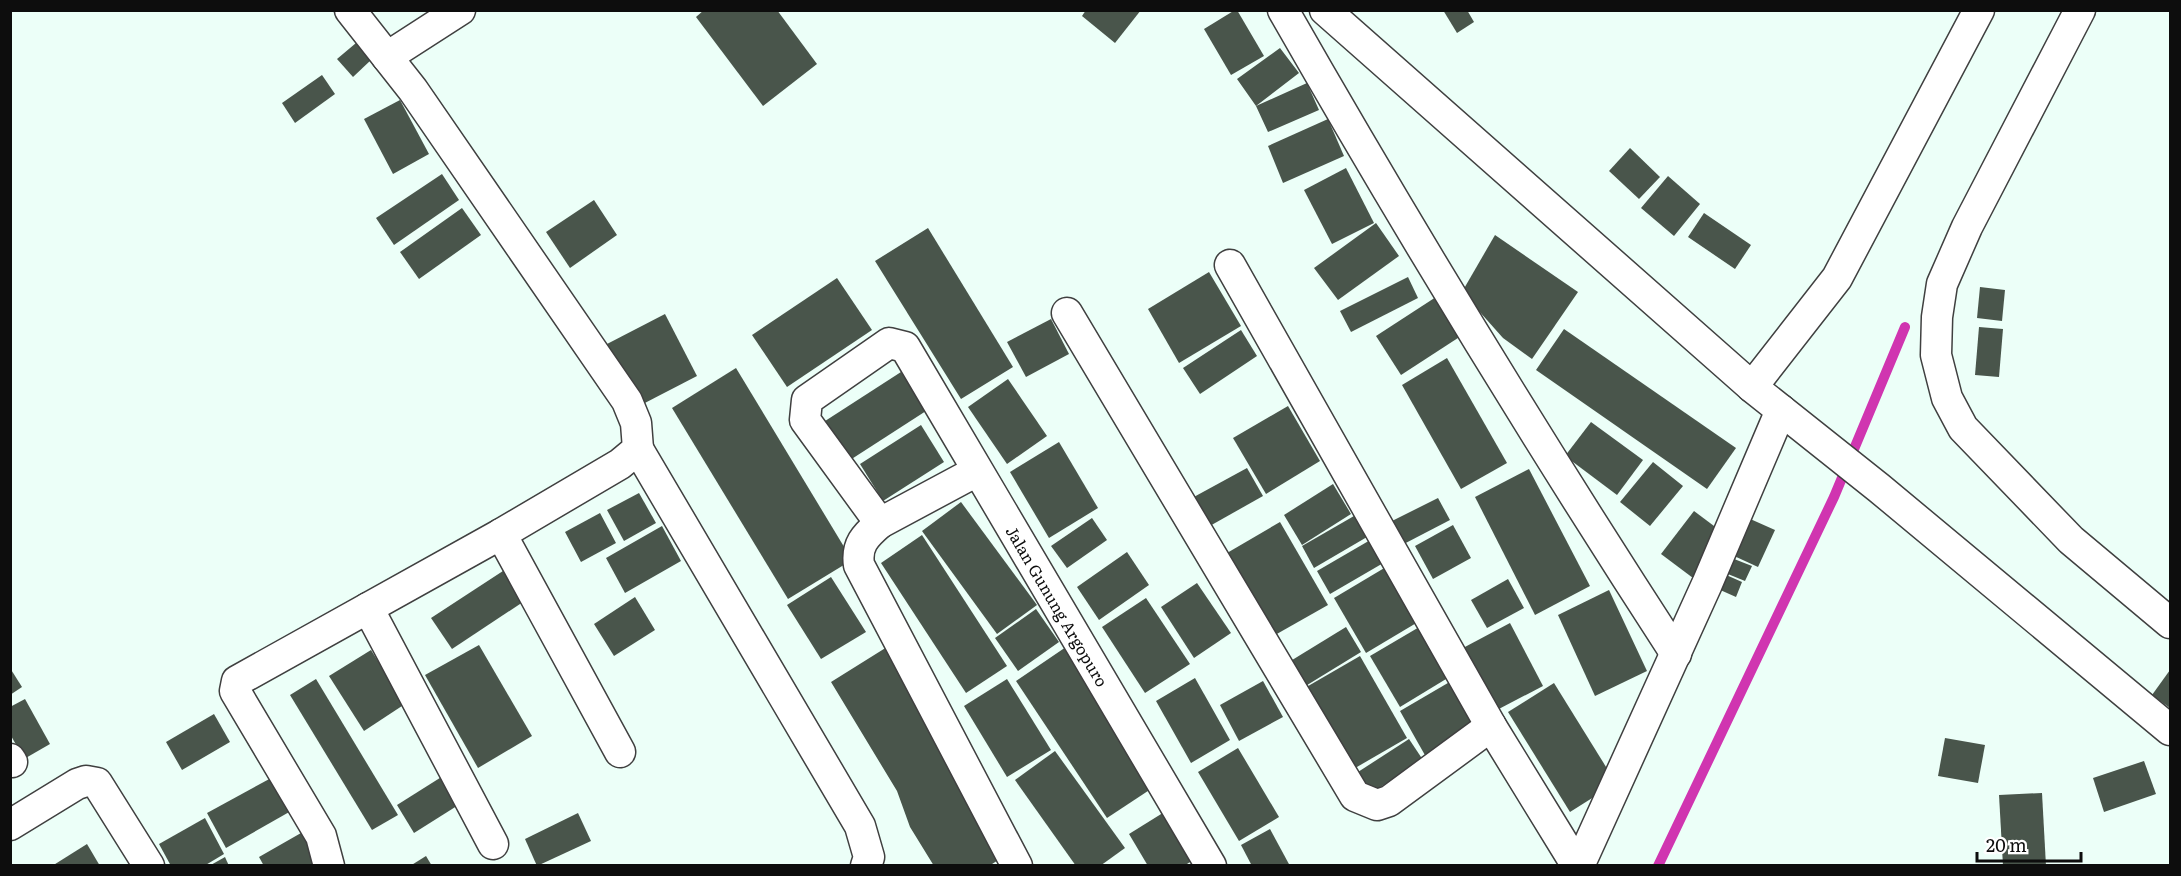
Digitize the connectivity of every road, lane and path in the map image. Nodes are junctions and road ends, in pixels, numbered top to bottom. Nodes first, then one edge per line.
1 (350, 10) edge
2 (460, 10) edge
3 (1283, 10) edge
4 (1325, 10) edge
5 (1979, 10) edge
6 (2080, 10) edge
7 (387, 57) junction
8 (1230, 265) dead end
9 (1067, 312) dead end
10 (1752, 387) junction
11 (1789, 416) junction
12 (638, 449) junction
13 (977, 471) junction
14 (880, 524) junction
15 (501, 534) junction
16 (368, 608) junction
17 (2170, 623) edge
18 (1676, 654) junction
19 (1491, 726) junction
20 (2170, 730) edge
21 (620, 752) dead end
22 (10, 825) edge
23 (493, 844) dead end
24 (149, 866) edge
25 (329, 866) edge
26 (866, 866) edge
27 (1017, 866) edge
28 (1211, 866) edge
29 (1578, 866) edge

1 - 7 street
2 - 7 street
3 - 18 street
4 - 10 street
5 - 10 street
6 - 17 street
7 - 12 street
8 - 19 street
9 - 19 street
10 - 11 street
11 - 18 street
11 - 20 street
12 - 15 street
12 - 26 street
13 - 14 street
13 - 14 street, Jalan Gunung Argopuro
13 - 28 street, Jalan Gunung Argopuro
14 - 27 street
15 - 16 street
15 - 21 street
16 - 23 street
16 - 25 street
18 - 29 street
19 - 29 street
22 - 24 street

